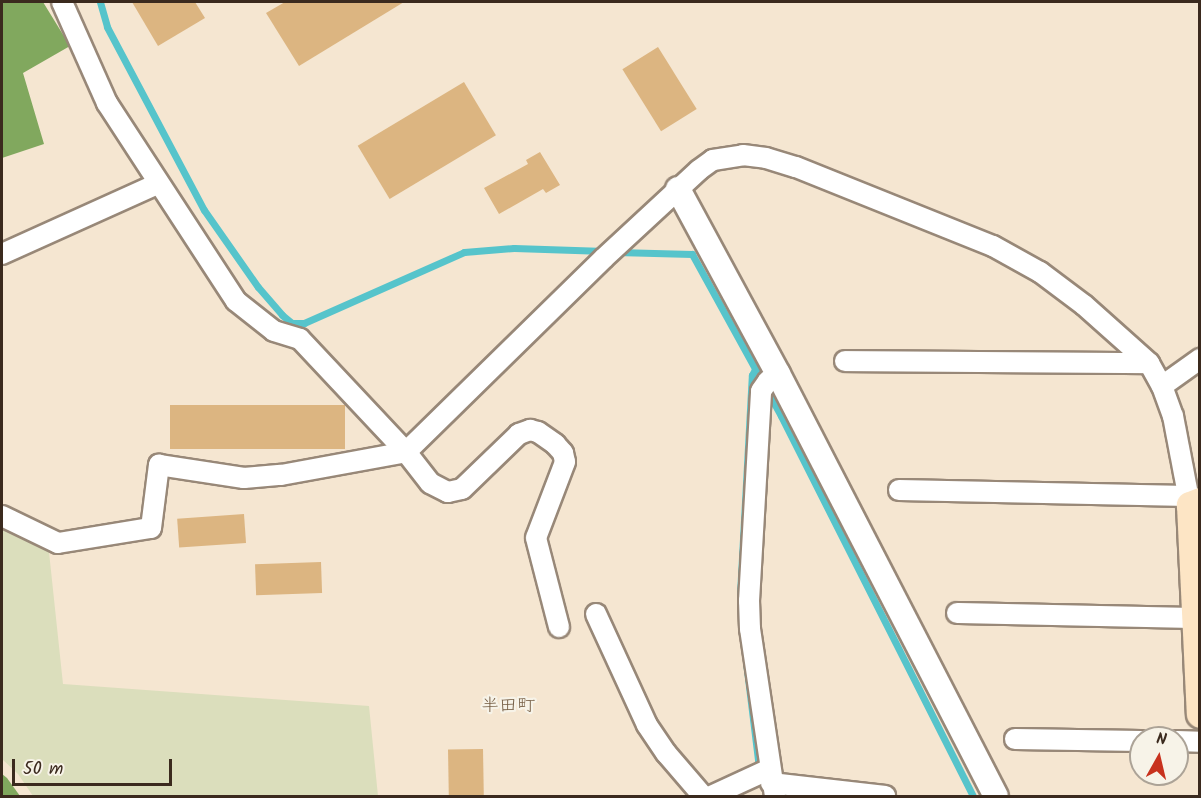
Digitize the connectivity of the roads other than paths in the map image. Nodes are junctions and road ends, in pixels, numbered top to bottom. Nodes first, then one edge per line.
1 (63, 2) edge
2 (157, 184) junction
3 (678, 189) junction
4 (2, 254) edge
5 (1200, 359) edge
6 (845, 361) dead end
7 (1149, 363) junction
8 (769, 382) junction
9 (1162, 386) junction
10 (406, 452) junction
11 (899, 490) dead end
12 (1193, 500) edge
13 (2, 516) edge
14 (957, 613) dead end
15 (596, 614) dead end
16 (1195, 618) junction
17 (559, 627) dead end
18 (1200, 714) edge
19 (1015, 739) dead end
20 (1129, 741) edge
21 (767, 779) edge
22 (703, 796) edge
23 (711, 796) edge
24 (885, 796) edge
25 (996, 796) edge

1 - 2 street
2 - 4 street
2 - 10 street
3 - 7 street
3 - 8 street
3 - 10 street
5 - 9 street
6 - 7 street
7 - 9 street
8 - 21 street
8 - 25 street
9 - 12 street
10 - 13 street
10 - 17 street
11 - 12 street
12 - 16 main road
14 - 16 street
15 - 22 street
16 - 18 main road
19 - 20 street
21 - 23 street
21 - 24 street

